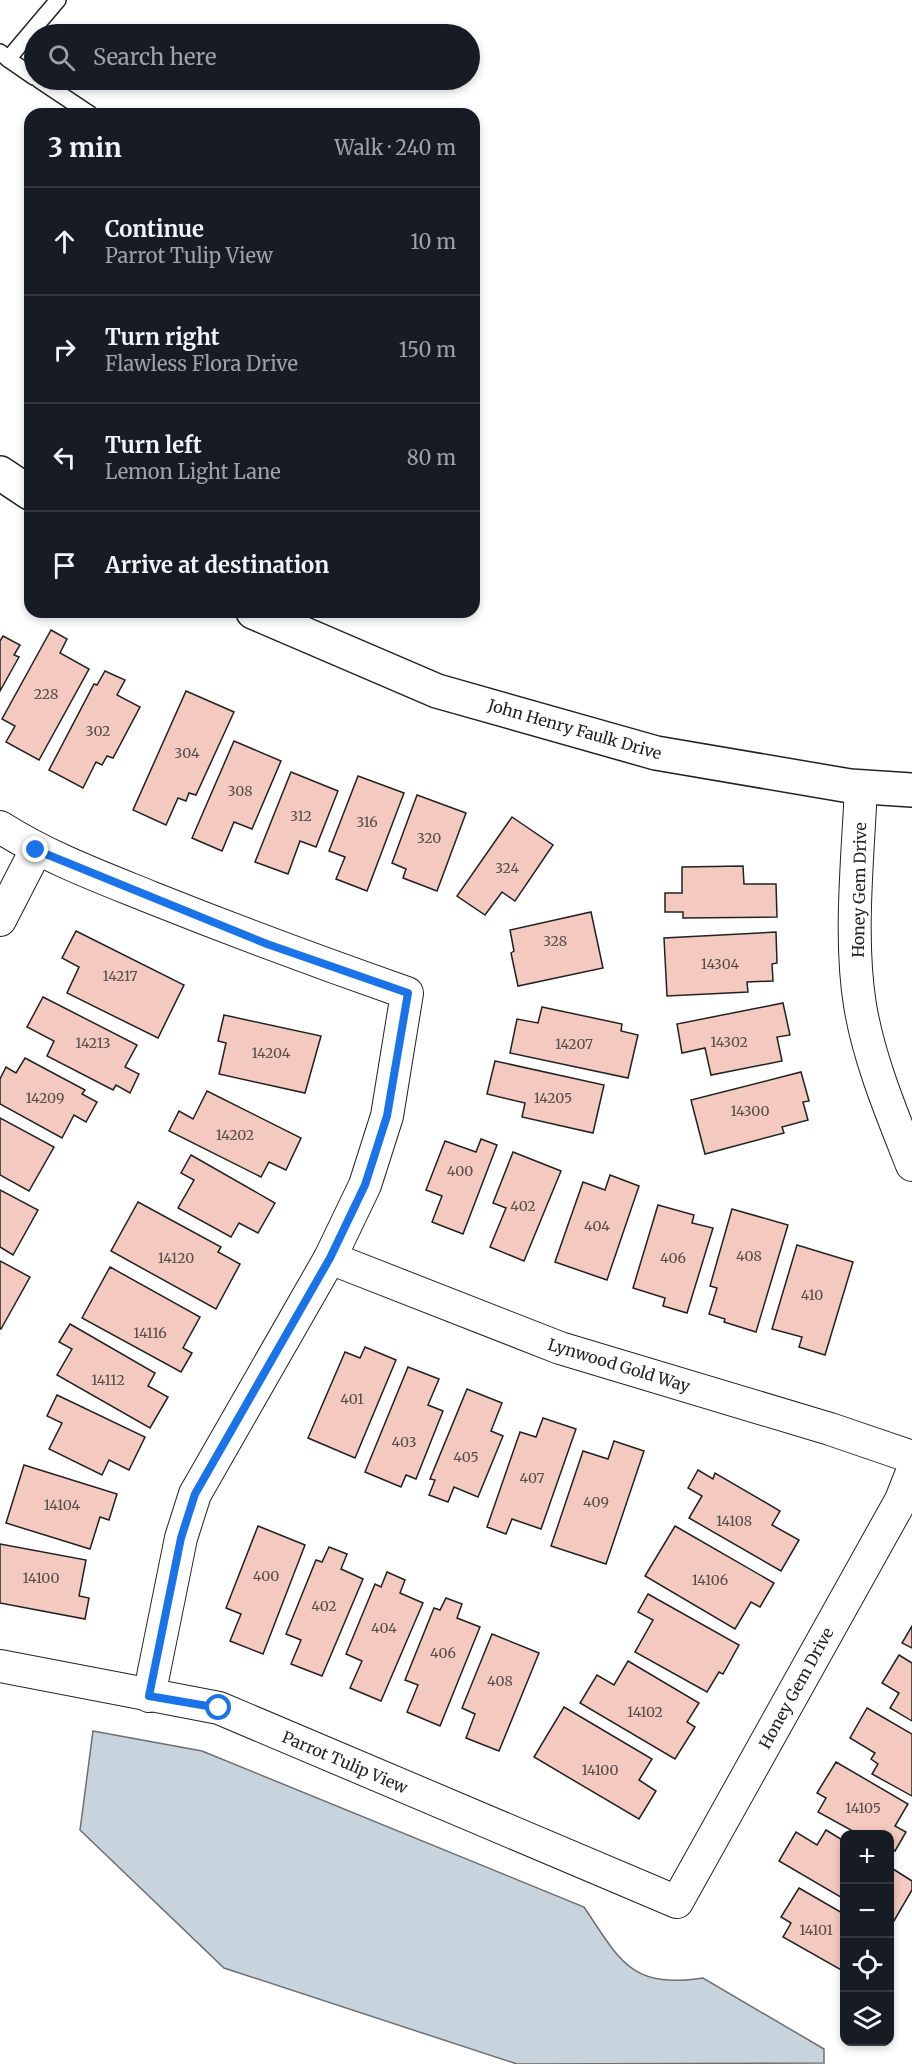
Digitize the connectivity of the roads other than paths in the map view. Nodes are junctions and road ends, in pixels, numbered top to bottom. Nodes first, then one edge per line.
1 (58, 0) edge
2 (34, 24) edge
3 (24, 35) edge
4 (4, 55) edge
5 (24, 69) edge
6 (54, 90) edge
7 (81, 108) edge
8 (0, 473) edge
9 (24, 489) edge
10 (269, 618) edge
11 (861, 787) junction
12 (912, 790) edge
13 (0, 827) edge
14 (36, 850) junction
15 (0, 920) edge
16 (912, 1165) edge
17 (330, 1258) junction
18 (912, 1457) edge
19 (912, 1472) edge
20 (0, 1666) edge
21 (149, 1696) junction
22 (677, 1902) joint

1 - 2 lane
3 - 4 lane
4 - 5 lane
6 - 7 lane
8 - 9 street
10 - 11 street, John Henry Faulk Drive
11 - 12 street, John Henry Faulk Drive
11 - 16 street, Honey Gem Drive
13 - 14 street
14 - 15 street
14 - 17 street
17 - 18 street, Lynwood Gold Way
17 - 21 street
19 - 22 street, Honey Gem Drive
20 - 21 street, Parrot Tulip View
21 - 22 street, Parrot Tulip View

